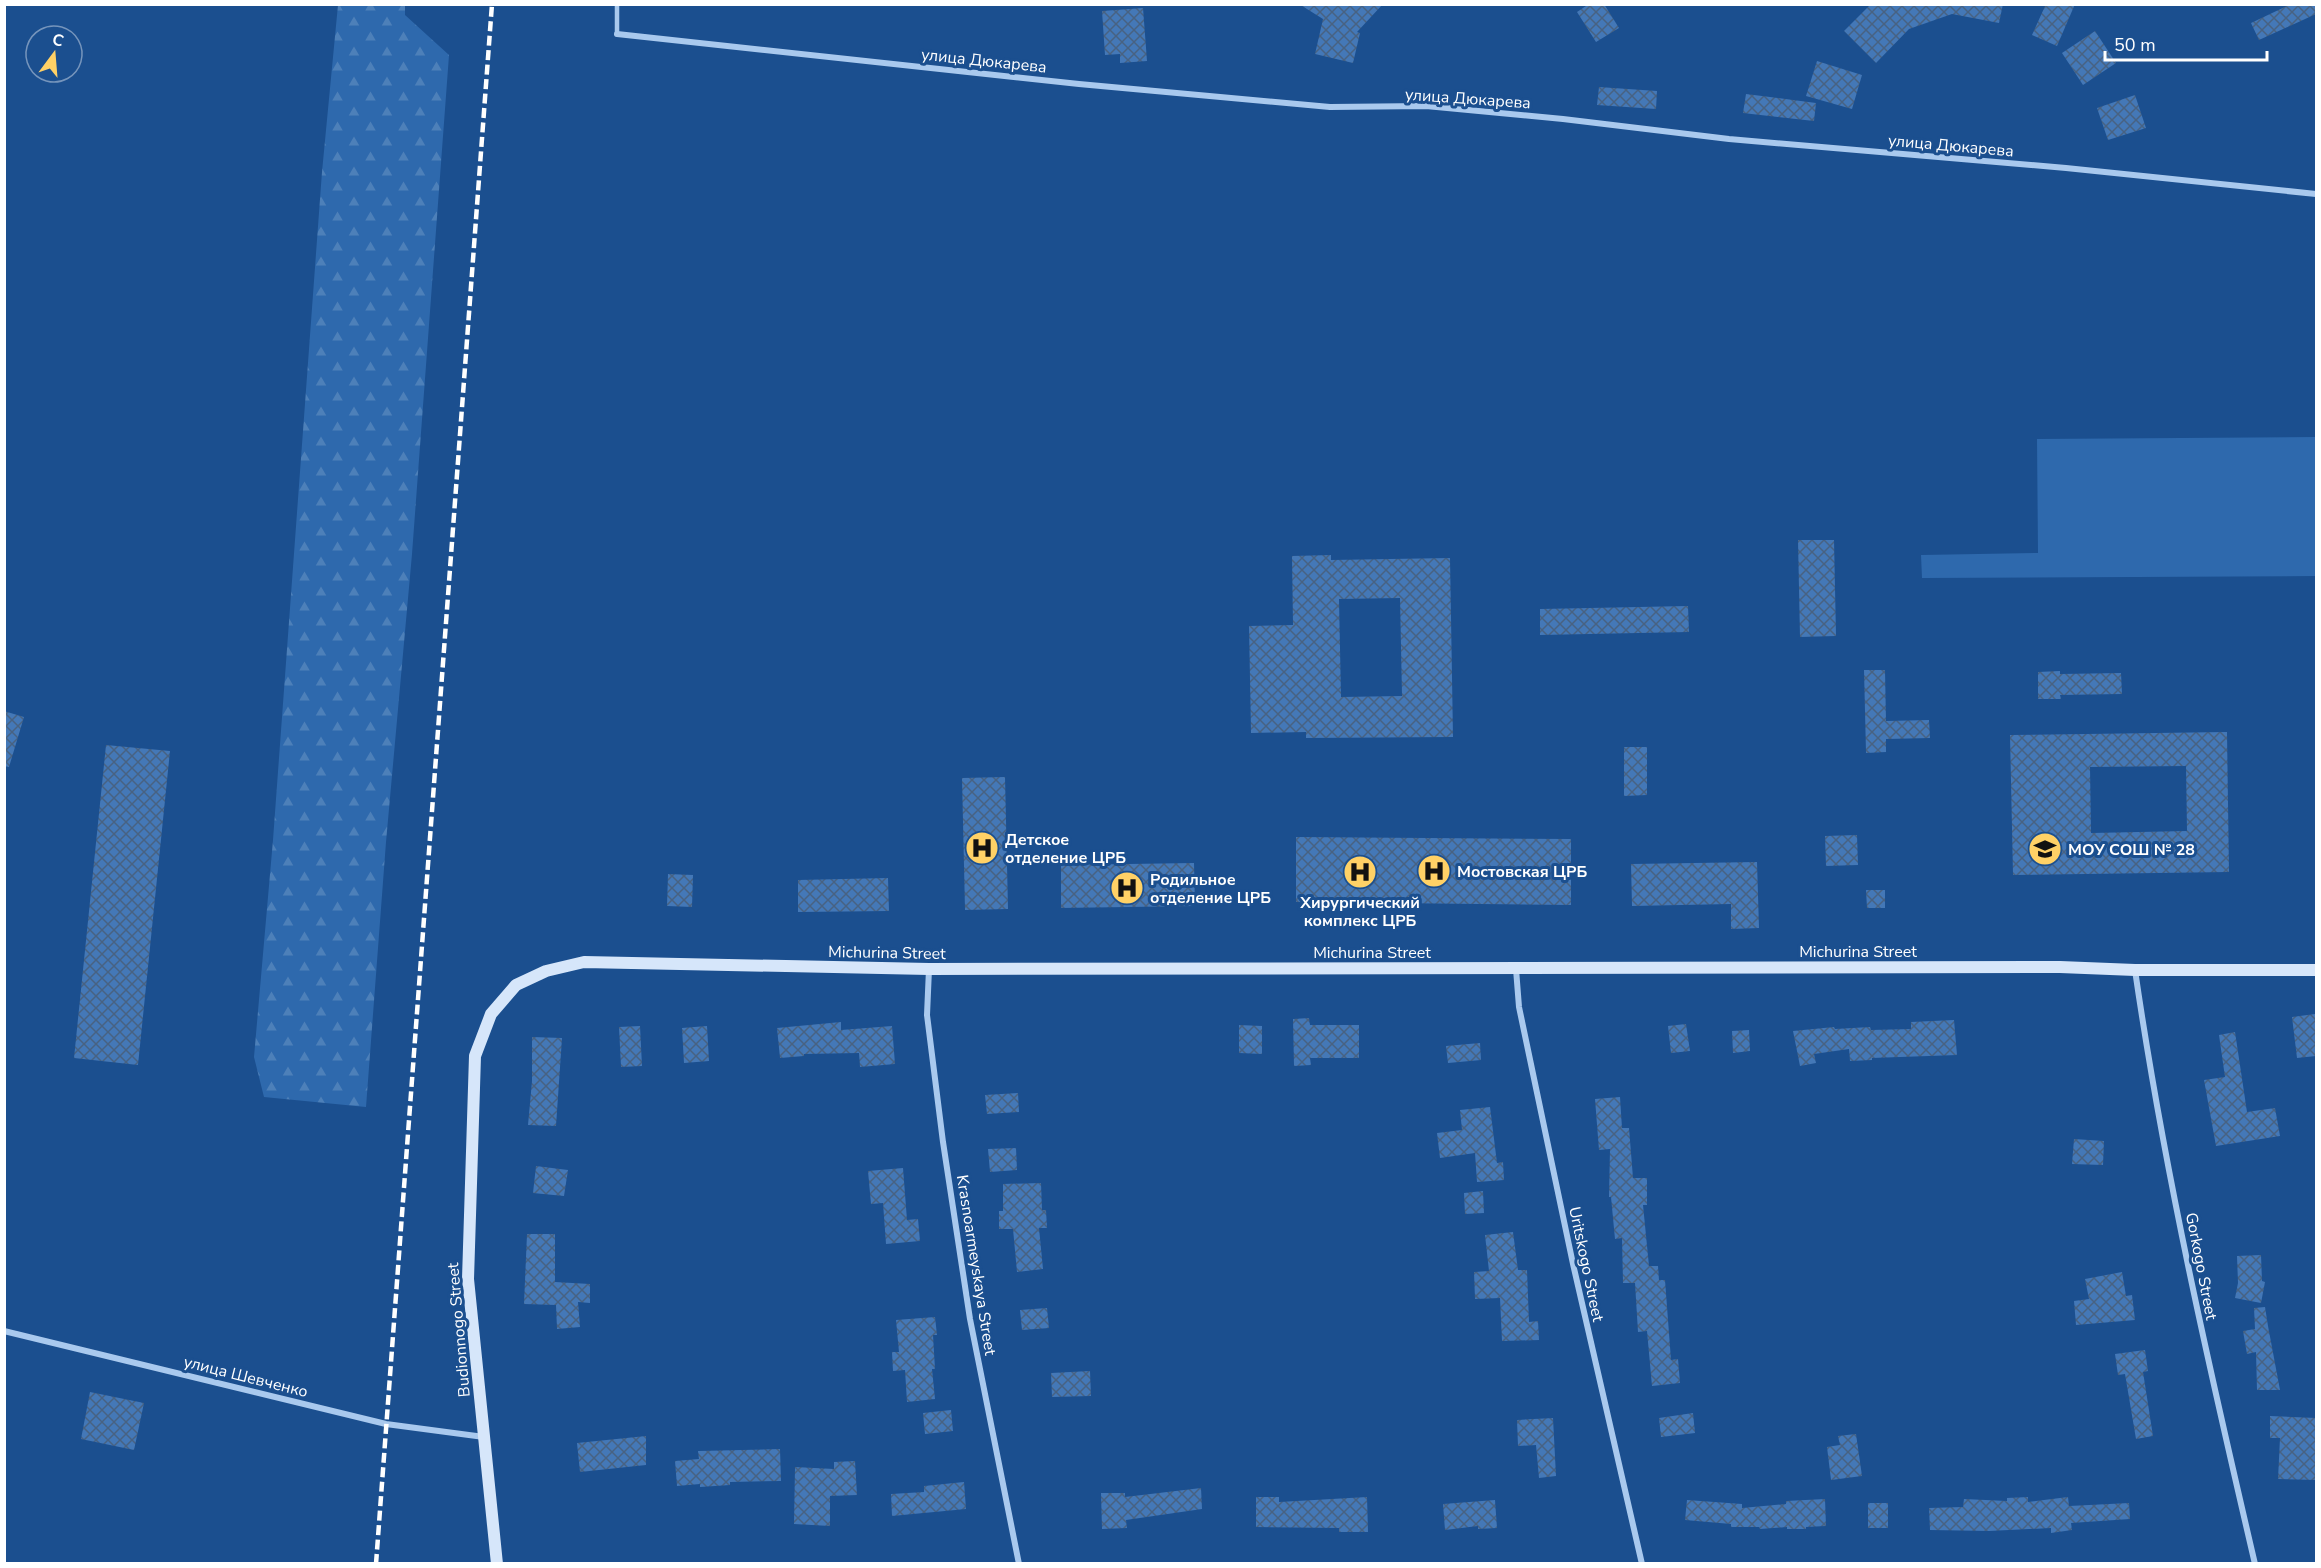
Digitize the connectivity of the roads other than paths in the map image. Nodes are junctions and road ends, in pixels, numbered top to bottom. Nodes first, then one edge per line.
1 (617, 4) edge
2 (617, 34) joint
3 (2316, 194) edge
4 (928, 969) junction
5 (1516, 969) junction
6 (2134, 970) junction
7 (2316, 970) edge
8 (475, 1056) joint
9 (4, 1331) edge
10 (484, 1437) junction
11 (497, 1563) edge
12 (1019, 1563) edge
13 (1642, 1563) edge
14 (2254, 1563) edge

1 - 2 lane
2 - 3 street, улица Дюкарева
4 - 5 street, Michurina Street
4 - 8 street, Michurina Street
4 - 12 street, Krasnoarmeyskaya Street
5 - 6 street, Michurina Street
5 - 13 street, Uritskogo Street
6 - 7 street, Michurina Street
6 - 14 street, Gorkogo Street
8 - 10 street, Budionnogo Street
9 - 10 street, улица Шевченко
10 - 11 street, Budionnogo Street

